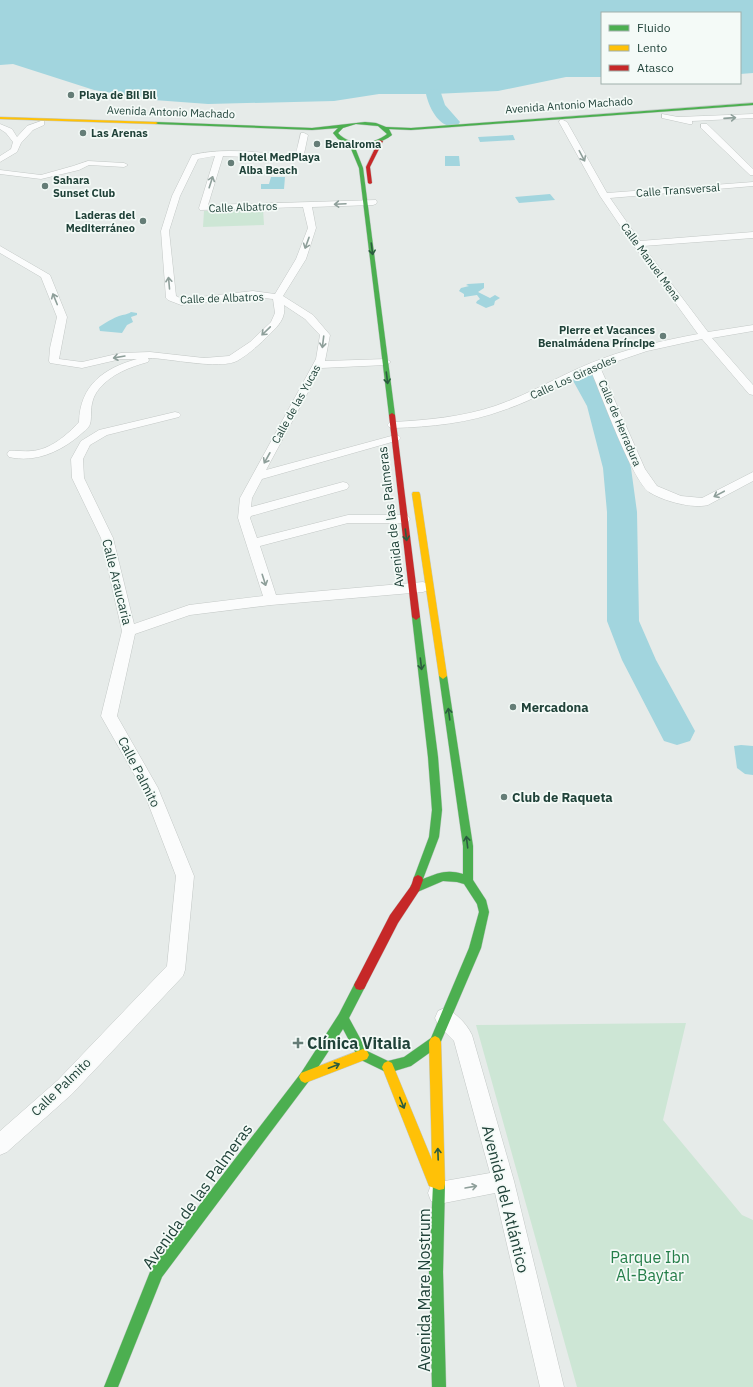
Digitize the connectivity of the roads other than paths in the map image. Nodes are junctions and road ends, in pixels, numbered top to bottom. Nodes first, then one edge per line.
1 (753, 104) edge
2 (753, 109) edge
3 (665, 116) junction
4 (753, 116) edge
5 (0, 118) edge
6 (679, 119) junction
7 (711, 119) junction
8 (0, 122) edge
9 (563, 122) junction
10 (41, 123) junction
11 (0, 126) edge
12 (341, 126) junction
13 (704, 126) junction
14 (304, 134) junction
15 (385, 135) junction
16 (339, 139) junction
17 (17, 142) junction
18 (351, 143) junction
19 (220, 154) junction
20 (0, 160) edge
21 (124, 165) dead end
22 (0, 172) edge
23 (753, 173) edge
24 (753, 184) edge
25 (604, 196) junction
26 (369, 202) junction
27 (302, 206) junction
28 (753, 235) edge
29 (637, 244) junction
30 (0, 249) edge
31 (386, 291) dead end
32 (278, 297) junction
33 (753, 328) edge
34 (705, 336) junction
35 (159, 355) junction
36 (386, 362) junction
37 (318, 365) junction
38 (594, 366) junction
39 (753, 392) edge
40 (403, 412) dead end
41 (175, 415) dead end
42 (393, 425) junction
43 (406, 429) junction
44 (395, 438) junction
45 (13, 454) dead end
46 (257, 476) junction
47 (753, 476) edge
48 (343, 486) dead end
49 (415, 487) dead end
50 (245, 513) junction
51 (404, 519) junction
52 (252, 544) junction
53 (412, 587) junction
54 (430, 587) junction
55 (271, 600) junction
56 (129, 631) junction
57 (468, 881) junction
58 (415, 888) junction
59 (344, 1018) junction
60 (445, 1018) junction
61 (435, 1042) junction
62 (363, 1054) junction
63 (388, 1067) junction
64 (305, 1077) junction
65 (0, 1145) edge
66 (503, 1181) junction
67 (439, 1193) junction
68 (111, 1387) edge
69 (439, 1387) edge
70 (552, 1387) edge

1 - 15 street, Avenida Antonio Machado
2 - 3 street, Avenida Antonio Machado
3 - 6 street
3 - 9 street, Avenida Antonio Machado
7 -> 4 street
5 - 12 street, Avenida Antonio Machado
6 - 7 street
6 - 13 street
7 - 13 street
8 - 10 street, Avenida Antonio Machado
9 - 15 street, Avenida Antonio Machado
9 -> 25 street, Calle Manuel Mena
10 - 14 street, Avenida Antonio Machado
10 - 17 street
11 - 17 street
12 - 15 street, Avenida Antonio Machado
12 - 16 street
13 - 23 street
14 - 16 street, Avenida Antonio Machado
14 - 19 street
15 - 18 street, Avenida Antonio Machado
15 - 26 street, Avenida de las Palmeras
16 - 18 street, Avenida Antonio Machado
17 - 20 street
18 - 26 street, Avenida de las Palmeras
27 -> 19 street, Calle Albatros
32 -> 19 street, Calle de Albatros
21 - 22 street
24 - 25 street, Calle Transversal
25 - 29 street, Calle Manuel Mena
26 -> 27 street, Calle Albatros
26 - 31 street, Avenida de las Palmeras
26 -> 36 street, Avenida de las Palmeras
27 -> 32 street
28 - 29 street
29 - 34 street, Calle Manuel Mena
35 -> 30 street
32 -> 35 street
32 -> 37 street, Calle de las Yucas
33 - 34 street, Calle Los Girasoles
34 - 38 street, Calle Los Girasoles
34 - 39 street, Calle Manuel Mena
35 - 45 street
36 - 37 street
36 -> 42 street, Avenida de las Palmeras
37 -> 46 street, Calle de las Yucas
38 - 43 street, Calle Los Girasoles
47 -> 38 street, Calle de Herradura
40 - 43 street
41 - 56 street, Calle Araucaria
42 - 43 street, Calle Los Girasoles
42 - 44 street, Avenida de las Palmeras
44 - 46 street
44 - 51 street, Avenida de las Palmeras
46 - 50 street, Calle de las Yucas
48 - 50 street
49 - 54 street, Avenida de las Palmeras
50 - 52 street, Calle de las Yucas
51 - 52 street
51 -> 53 street, Avenida de las Palmeras
52 -> 55 street, Calle de las Yucas
53 - 54 street
53 - 55 street
53 -> 58 street, Avenida de las Palmeras
57 -> 54 street, Avenida de las Palmeras
55 - 56 street
56 - 65 street, Calle Palmito
57 - 58 street
57 - 60 street
58 - 59 street, Avenida de las Palmeras
59 - 62 street
59 - 64 street, Avenida de las Palmeras
60 - 61 street
60 - 66 street, Avenida del Atlántico
61 - 63 street
67 -> 61 street, Avenida Mare Nostrum
62 - 63 street
64 -> 62 street
63 -> 67 street, Avenida Mare Nostrum
64 - 68 street, Avenida de las Palmeras
67 -> 66 street
66 - 70 street, Avenida del Atlántico
67 - 69 street, Avenida Mare Nostrum

